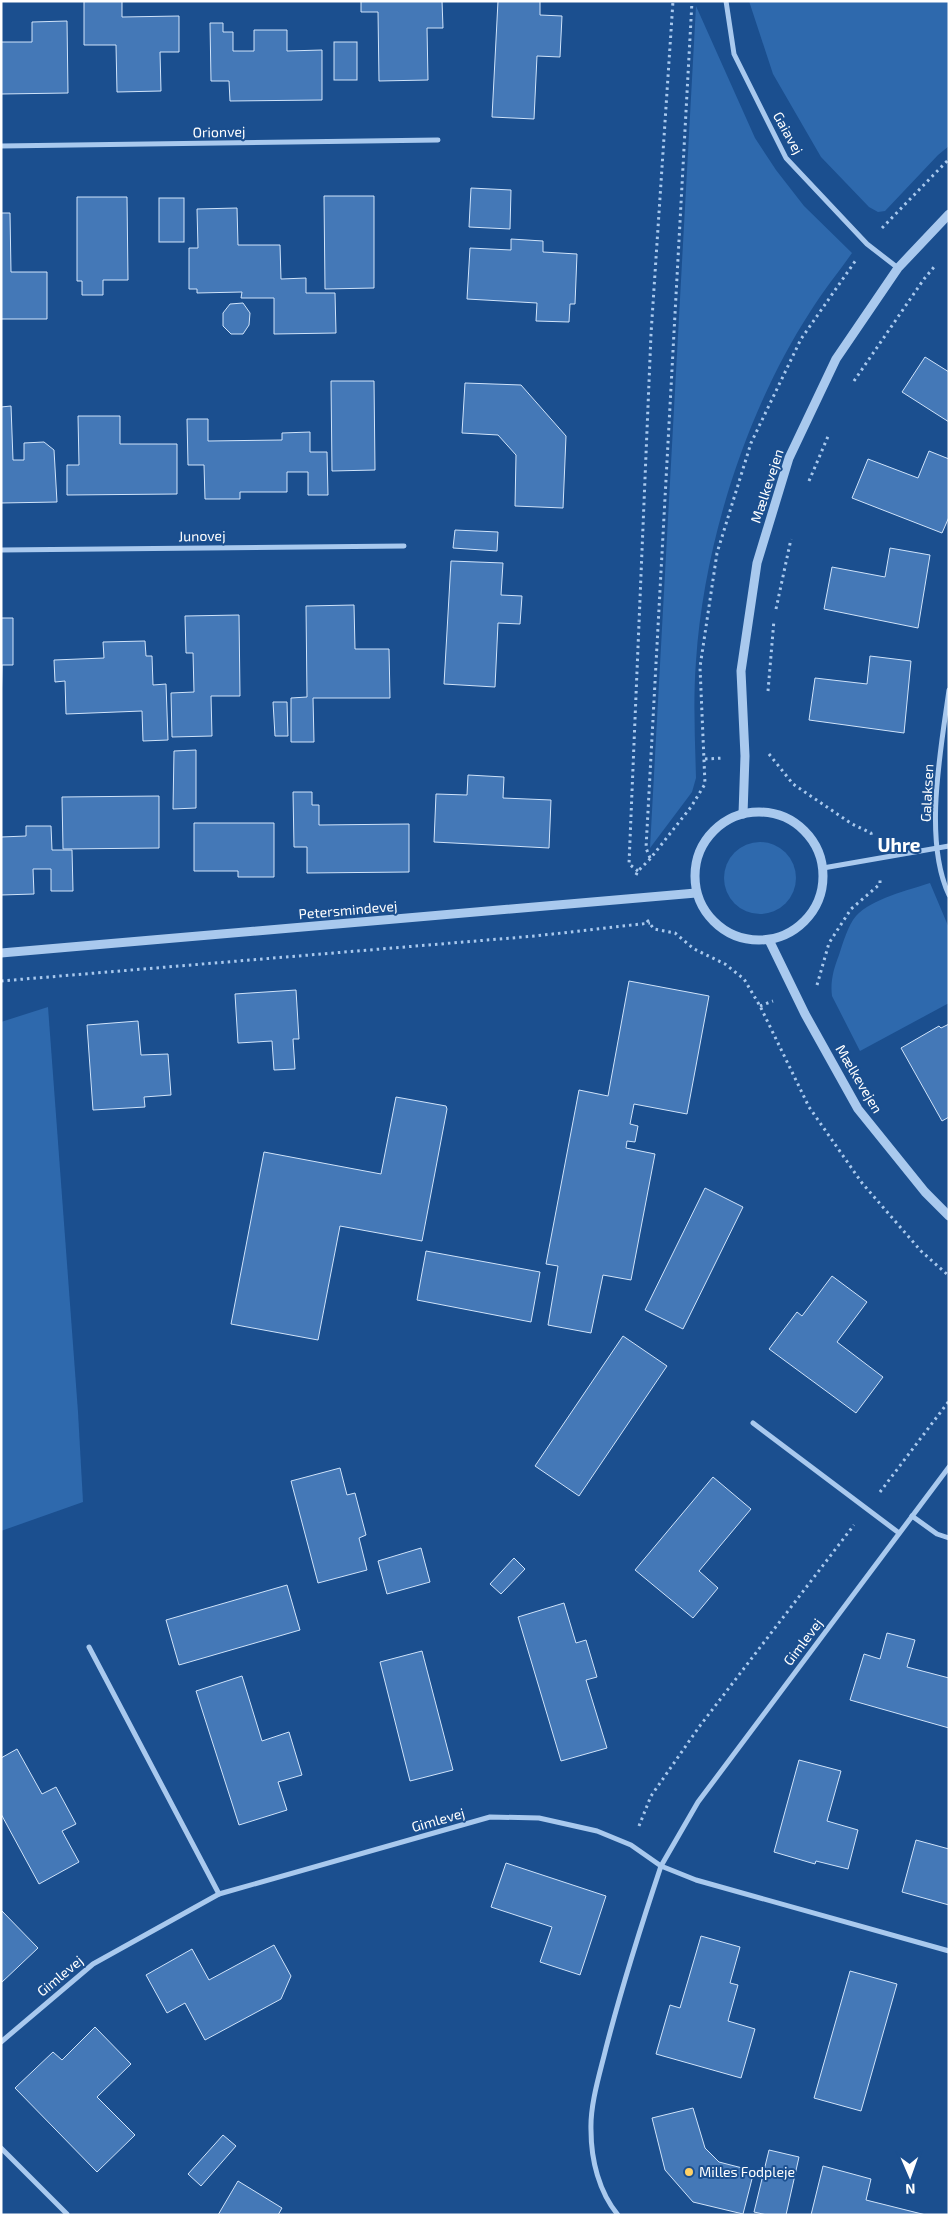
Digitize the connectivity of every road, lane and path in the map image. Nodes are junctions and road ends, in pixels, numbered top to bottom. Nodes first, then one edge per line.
1 (673, 1) edge
2 (692, 1) edge
3 (726, 1) edge
4 (438, 140) dead end
5 (1, 146) edge
6 (949, 159) edge
7 (949, 214) edge
8 (867, 244) junction
9 (936, 265) dead end
10 (898, 268) junction
11 (851, 385) dead end
12 (830, 432) dead end
13 (806, 486) dead end
14 (792, 535) dead end
15 (404, 546) dead end
16 (1, 550) edge
17 (949, 690) edge
18 (768, 695) dead end
19 (770, 744) dead end
20 (770, 754) dead end
21 (743, 814) junction
22 (949, 846) edge
23 (936, 849) junction
24 (650, 859) junction
25 (823, 868) junction
26 (638, 871) junction
27 (696, 892) junction
28 (949, 895) edge
29 (631, 898) junction
30 (650, 923) junction
31 (769, 940) junction
32 (1, 953) edge
33 (1, 981) edge
34 (949, 1216) edge
35 (949, 1276) edge
36 (949, 1401) edge
37 (753, 1423) dead end
38 (949, 1467) edge
39 (866, 1509) junction
40 (912, 1516) junction
41 (899, 1533) junction
42 (949, 1538) edge
43 (90, 1647) dead end
44 (631, 1846) junction
45 (661, 1866) junction
46 (219, 1894) junction
47 (949, 1951) edge
48 (1, 2042) edge
49 (1, 2148) edge
50 (67, 2214) edge
51 (618, 2215) edge

1 - 26 path
2 - 24 path
3 - 8 street, Gaiavej
4 - 5 street, Orionvej
6 - 8 path
7 - 10 street, Mælkevejen
8 - 10 street, Gaiavej
8 - 24 path
9 - 11 path
10 - 21 street, Mælkevejen
12 - 13 path
14 - 18 path
15 - 16 street, Junovej
17 - 23 street, Galaksen
19 - 20 path
21 - 25 street
21 - 27 street
22 - 23 street
23 - 25 street
23 - 28 street, Galaksen
24 - 26 path
25 - 31 street
26 - 29 path
27 - 29 street, Petersmindevej
27 - 31 street
29 - 30 path
29 - 32 street, Petersmindevej
30 - 33 path
30 - 35 path
31 - 34 street, Mælkevejen
36 - 39 path
37 - 39 street
38 - 40 street, Gimlevej
39 - 41 street
39 - 44 path
40 - 41 street, Gimlevej
40 - 42 street
41 - 45 street, Gimlevej
43 - 46 street
44 - 45 street, Gimlevej
44 - 46 street, Gimlevej
45 - 47 street, Gimlevej
45 - 51 street, Gimlevej
46 - 48 street, Gimlevej
49 - 50 street

